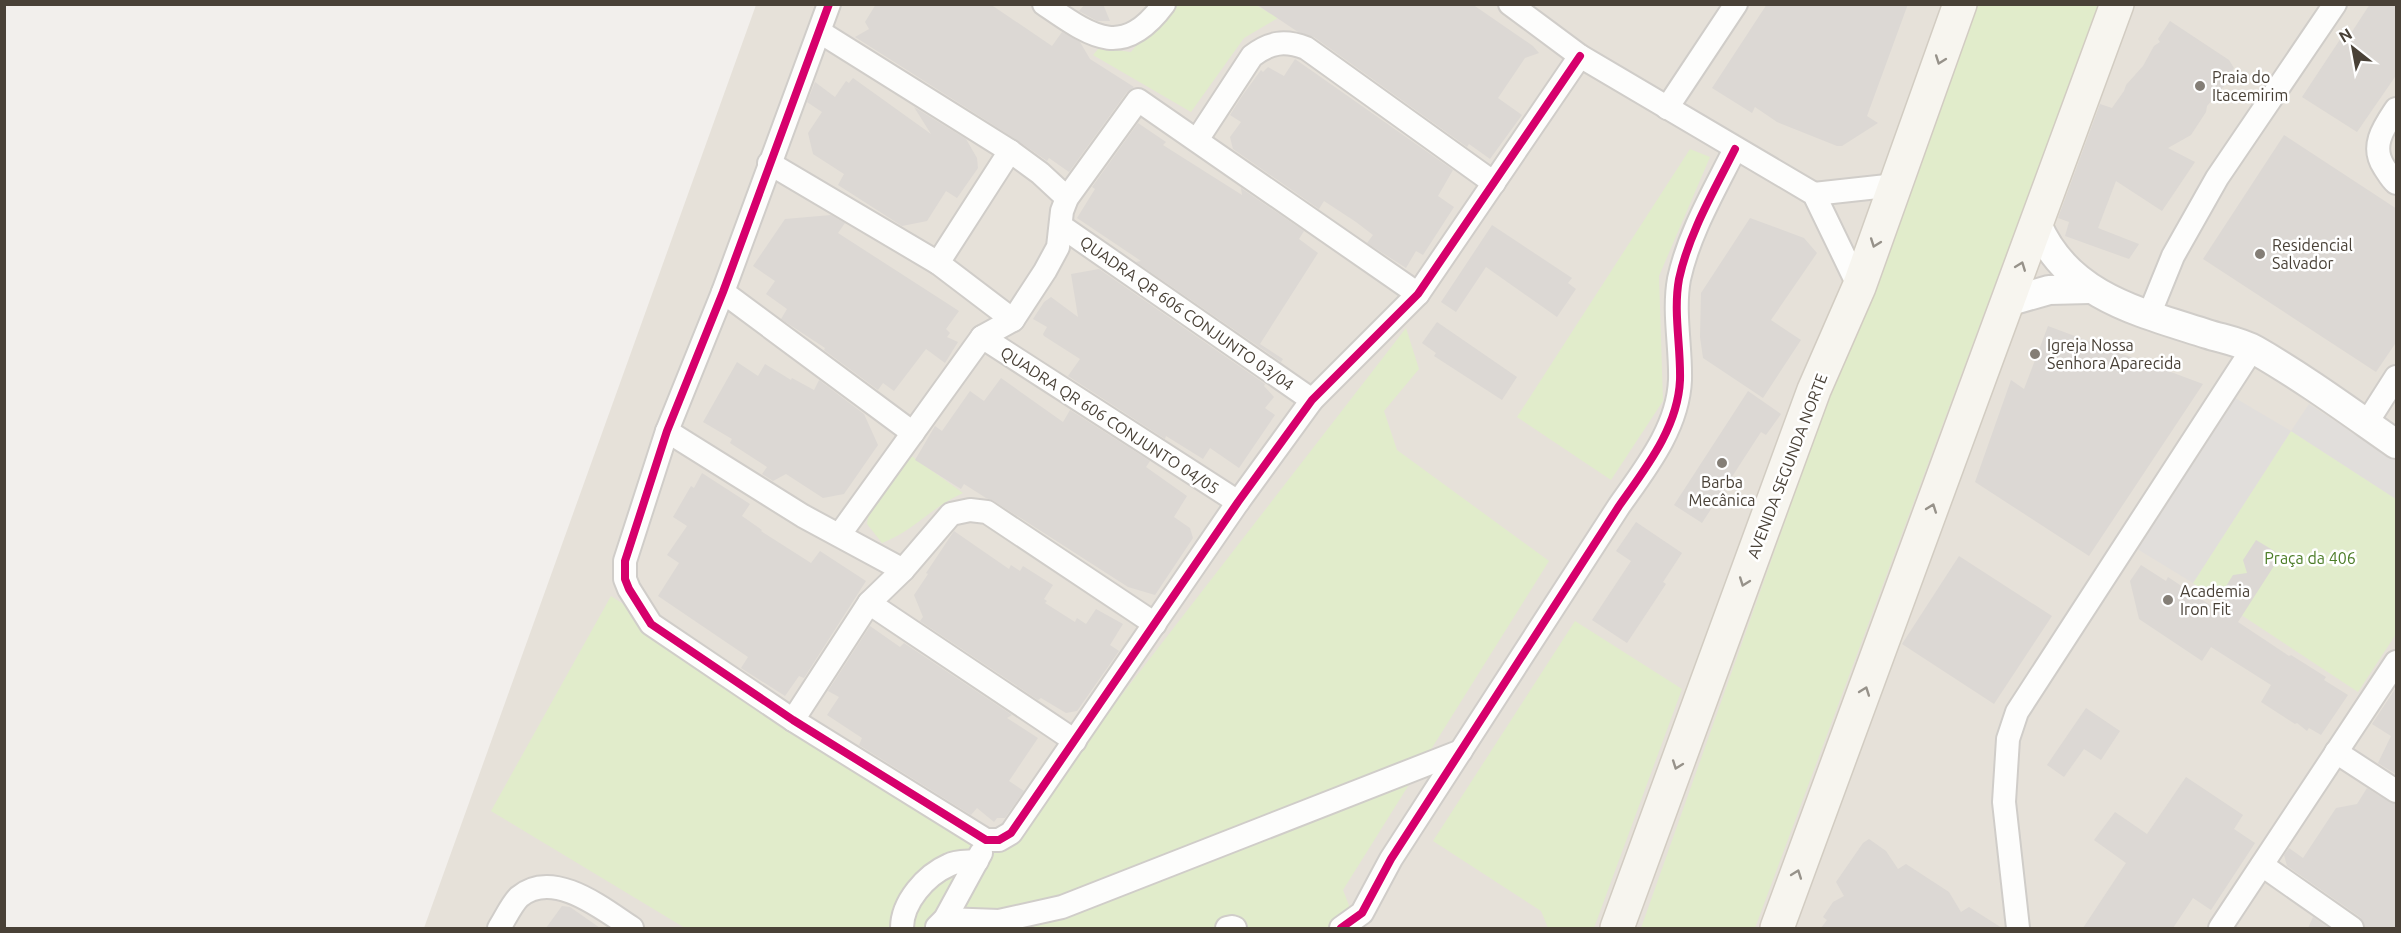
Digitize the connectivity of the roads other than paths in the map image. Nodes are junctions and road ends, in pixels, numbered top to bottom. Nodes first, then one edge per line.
1 (829, 4) edge
2 (1044, 4) edge
3 (1164, 4) edge
4 (1510, 4) edge
5 (1736, 4) edge
6 (1960, 4) edge
7 (2117, 4) edge
8 (2335, 4) edge
9 (820, 32) junction
10 (1580, 56) junction
11 (1667, 108) junction
12 (2397, 109) edge
13 (1197, 140) junction
14 (1735, 149) junction
15 (1010, 151) junction
16 (770, 164) junction
17 (1494, 183) junction
18 (2397, 183) edge
19 (1896, 185) junction
20 (1814, 194) junction
21 (1067, 198) junction
22 (2037, 224) junction
23 (1061, 226) junction
24 (938, 263) junction
25 (1859, 287) junction
26 (2090, 289) junction
27 (723, 292) junction
28 (1418, 294) junction
29 (2007, 302) junction
30 (2150, 315) junction
31 (1012, 320) junction
32 (982, 337) junction
33 (2253, 348) junction
34 (2397, 377) edge
35 (1312, 400) junction
36 (2366, 424) junction
37 (667, 431) junction
38 (913, 433) junction
39 (2397, 444) edge
40 (1238, 502) junction
41 (840, 534) junction
42 (903, 570) junction
43 (869, 603) junction
44 (1155, 624) junction
45 (2397, 662) edge
46 (793, 720) junction
47 (1075, 741) junction
48 (1461, 751) junction
49 (2336, 752) junction
50 (2397, 791) edge
51 (986, 840) junction
52 (977, 861) junction
53 (2262, 865) junction
54 (940, 924) edge
55 (499, 928) edge
56 (632, 928) edge
57 (902, 928) edge
58 (1227, 928) edge
59 (1235, 928) edge
60 (1341, 928) edge
61 (1617, 928) edge
62 (1777, 928) edge
63 (2018, 928) edge
64 (2220, 928) edge
65 (2352, 928) edge

1 - 9 street
2 - 3 street
4 - 10 street
5 - 11 street
6 -> 19 main road, AVENIDA SEGUNDA NORTE
7 - 22 main road
8 - 30 street
9 - 15 street
9 - 16 street
10 - 11 street
10 - 17 street
11 - 14 street
12 - 18 street
13 - 17 street
13 - 21 street
13 - 28 street
14 - 20 street
14 - 48 street
15 - 21 street
15 - 24 street
16 - 24 street
16 - 27 street
17 - 28 street
19 - 20 street
19 -> 25 main road, AVENIDA SEGUNDA NORTE
20 - 25 street
21 - 23 street
22 - 26 street
29 -> 22 main road
23 - 31 street
23 - 35 street, QUADRA QR 606 CONJUNTO 03/04
24 - 31 street
25 -> 61 main road, AVENIDA SEGUNDA NORTE
26 - 29 street
26 - 30 street
27 - 37 street
27 - 38 street
28 - 35 street
62 -> 29 main road
30 - 33 street
31 - 32 street
32 - 38 street
32 - 40 street, QUADRA QR 606 CONJUNTO 04/05
33 - 36 street
33 - 63 street
34 - 36 street
35 - 40 street
36 - 39 street
37 - 41 street
37 - 46 street
38 - 41 street
40 - 44 street
41 - 42 street
42 - 43 street
42 - 44 street
43 - 46 street
43 - 47 street
44 - 47 street
45 - 49 street
46 - 51 street
47 - 51 street
48 - 54 street
48 - 60 street
49 - 50 street
49 - 53 street
51 - 52 street
52 - 54 street
52 - 57 street
53 - 64 street
53 - 65 street
55 - 56 street
58 - 59 street

